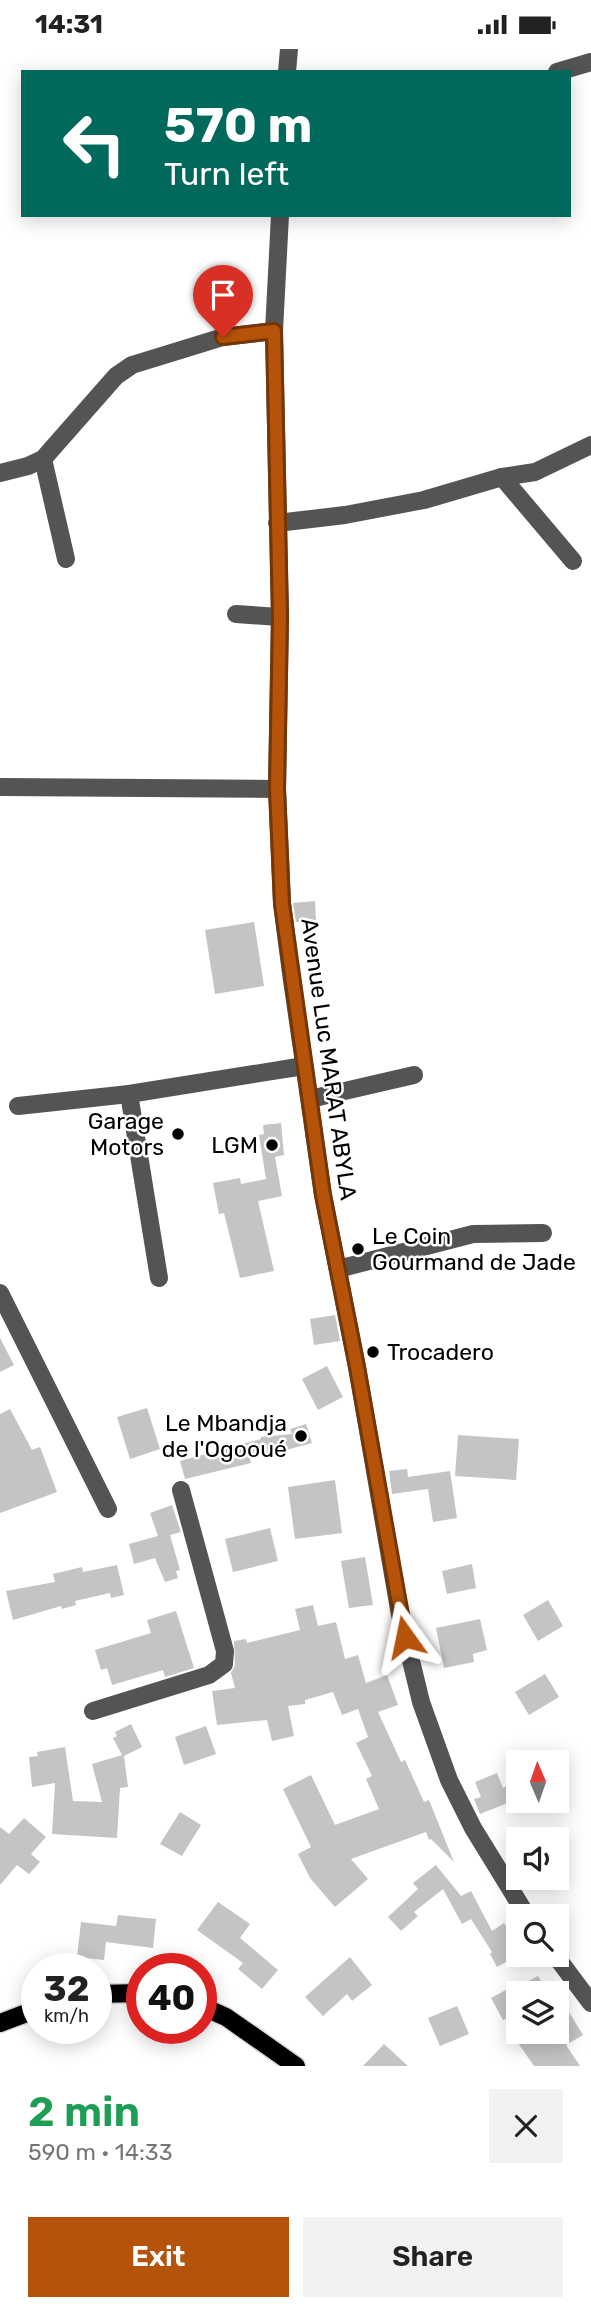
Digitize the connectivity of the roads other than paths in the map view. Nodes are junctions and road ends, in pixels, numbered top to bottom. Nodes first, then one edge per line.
1 (289, 49) edge
2 (591, 62) edge
3 (288, 70) edge
4 (564, 70) edge
5 (280, 217) edge
6 (274, 331) junction
7 (591, 445) edge
8 (43, 459) junction
9 (0, 473) edge
10 (502, 477) junction
11 (277, 523) junction
12 (66, 559) dead end
13 (573, 561) dead end
14 (236, 614) dead end
15 (280, 617) junction
16 (0, 787) edge
17 (277, 789) junction
18 (304, 1066) junction
19 (414, 1075) dead end
20 (129, 1094) junction
21 (310, 1099) junction
22 (18, 1106) dead end
23 (543, 1233) dead end
24 (338, 1269) junction
25 (159, 1278) dead end
26 (0, 1293) edge
27 (181, 1490) dead end
28 (108, 1509) dead end
29 (93, 1711) dead end
30 (519, 1904) edge
31 (564, 1967) edge
32 (591, 2003) edge
33 (217, 2013) edge
34 (21, 2015) edge
35 (0, 2023) edge
36 (296, 2066) edge

1 - 3 street
2 - 4 street
5 - 6 street, Avenue Luc MARAT ABYLA
6 - 8 street
6 - 11 street, Avenue Luc MARAT ABYLA
7 - 10 street
8 - 9 street
8 - 12 street
10 - 11 street
10 - 13 street
11 - 15 street, Avenue Luc MARAT ABYLA
14 - 15 street
15 - 17 street, Avenue Luc MARAT ABYLA
16 - 17 street
17 - 18 street, Avenue Luc MARAT ABYLA
18 - 20 street
18 - 21 street, Avenue Luc MARAT ABYLA
19 - 21 street
20 - 22 street
20 - 25 street
21 - 24 street, Avenue Luc MARAT ABYLA
23 - 24 street
24 - 30 street, Avenue Luc MARAT ABYLA
26 - 28 street
27 - 29 street
31 - 32 street
33 - 36 main road
34 - 35 main road

